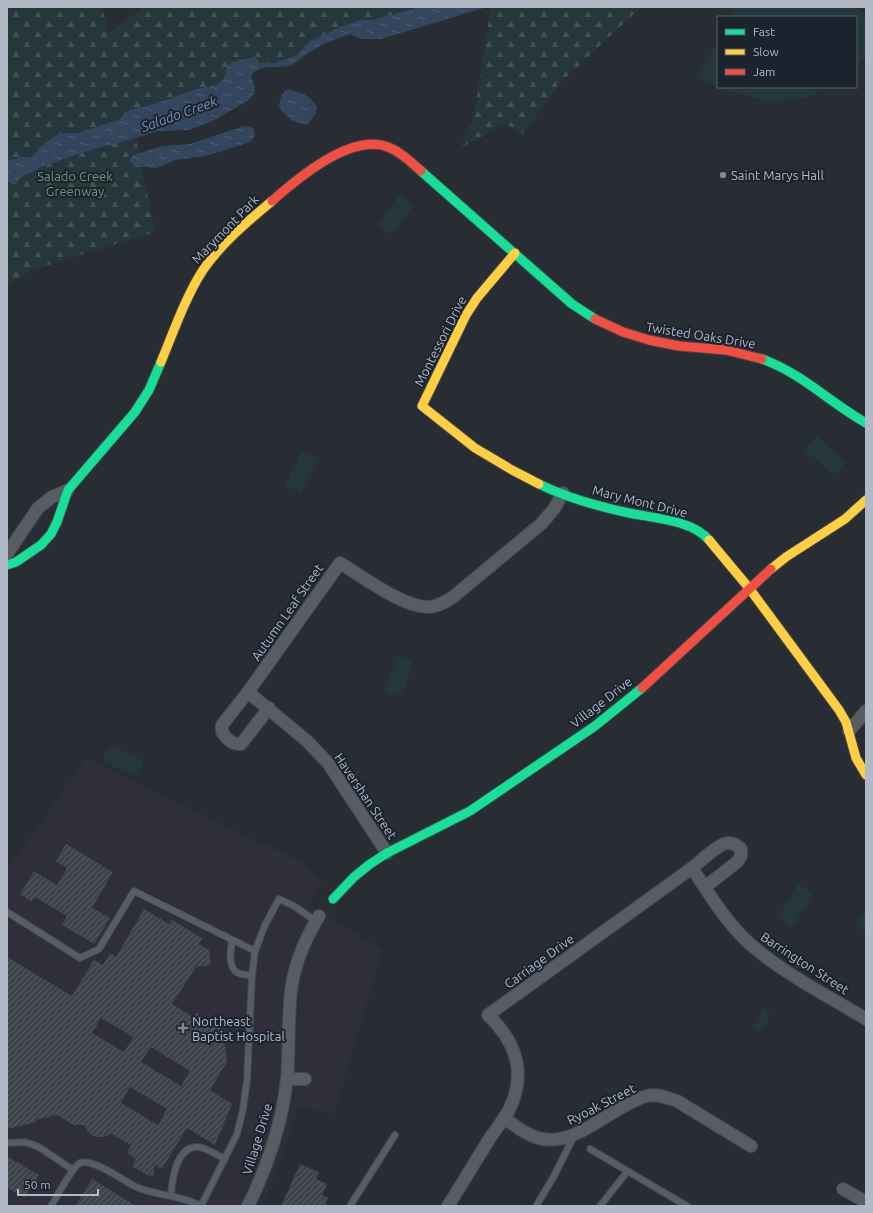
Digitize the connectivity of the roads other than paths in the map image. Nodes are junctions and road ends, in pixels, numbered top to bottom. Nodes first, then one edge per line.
1 (461, 207) joint
2 (515, 254) junction
3 (422, 406) joint
4 (866, 423) edge
5 (68, 490) junction
6 (563, 493) junction
7 (866, 500) edge
8 (7, 554) edge
9 (7, 565) edge
10 (750, 588) junction
11 (248, 692) junction
12 (269, 708) junction
13 (866, 711) edge
14 (849, 731) junction
15 (866, 775) edge
16 (387, 853) junction
17 (692, 868) junction
18 (704, 887) junction
19 (333, 899) dead end
20 (7, 912) edge
21 (317, 918) joint
22 (232, 940) junction
23 (255, 951) junction
24 (252, 975) junction
25 (866, 1019) edge
26 (287, 1078) junction
27 (305, 1079) dead end
28 (504, 1118) junction
29 (575, 1134) junction
30 (395, 1135) dead end
31 (7, 1143) edge
32 (751, 1146) dead end
33 (590, 1149) dead end
34 (225, 1159) junction
35 (73, 1170) junction
36 (627, 1172) junction
37 (843, 1190) dead end
38 (171, 1196) junction
39 (866, 1202) edge
40 (51, 1206) edge
41 (202, 1206) edge
42 (248, 1206) edge
43 (350, 1206) edge
44 (448, 1206) edge
45 (536, 1206) edge
46 (600, 1206) edge
47 (687, 1206) edge

1 - 2 street, Twisted Oaks Drive
1 - 5 street, Marymont Park
2 - 3 street, Montessori Drive
2 - 4 street, Twisted Oaks Drive
3 - 6 street, Mary Mont Drive
5 - 8 street, Marymont Park
5 - 9 street, Marymont Park
6 - 10 street, Mary Mont Drive
6 - 11 street, Autumn Leaf Street
7 - 10 street, Village Drive
10 - 14 street, Mary Mont Drive
10 - 16 street, Village Drive
11 - 12 street, Havershan Street
11 - 12 street, Autumn Leaf Street
12 - 16 street, Havershan Street
13 - 14 street
14 - 15 street, Mary Mont Drive
16 - 19 street, Village Drive
17 - 18 street, Barrington Street
17 - 18 street, Carriage Drive
17 - 28 street, Carriage Drive
18 - 25 street, Barrington Street
20 - 22 lane
21 - 23 lane
21 - 26 street, Village Drive
22 - 23 lane
22 - 24 lane
23 - 24 lane
24 - 34 lane
26 - 27 street
26 - 42 street, Village Drive
28 - 29 street, Ryoak Street
28 - 44 street, Carriage Drive
29 - 32 street, Ryoak Street
29 - 45 lane
30 - 43 lane
31 - 35 lane
33 - 36 lane
34 - 38 lane
34 - 41 lane
35 - 38 lane
35 - 40 lane
36 - 46 lane
36 - 47 lane
37 - 39 street
38 - 41 lane

